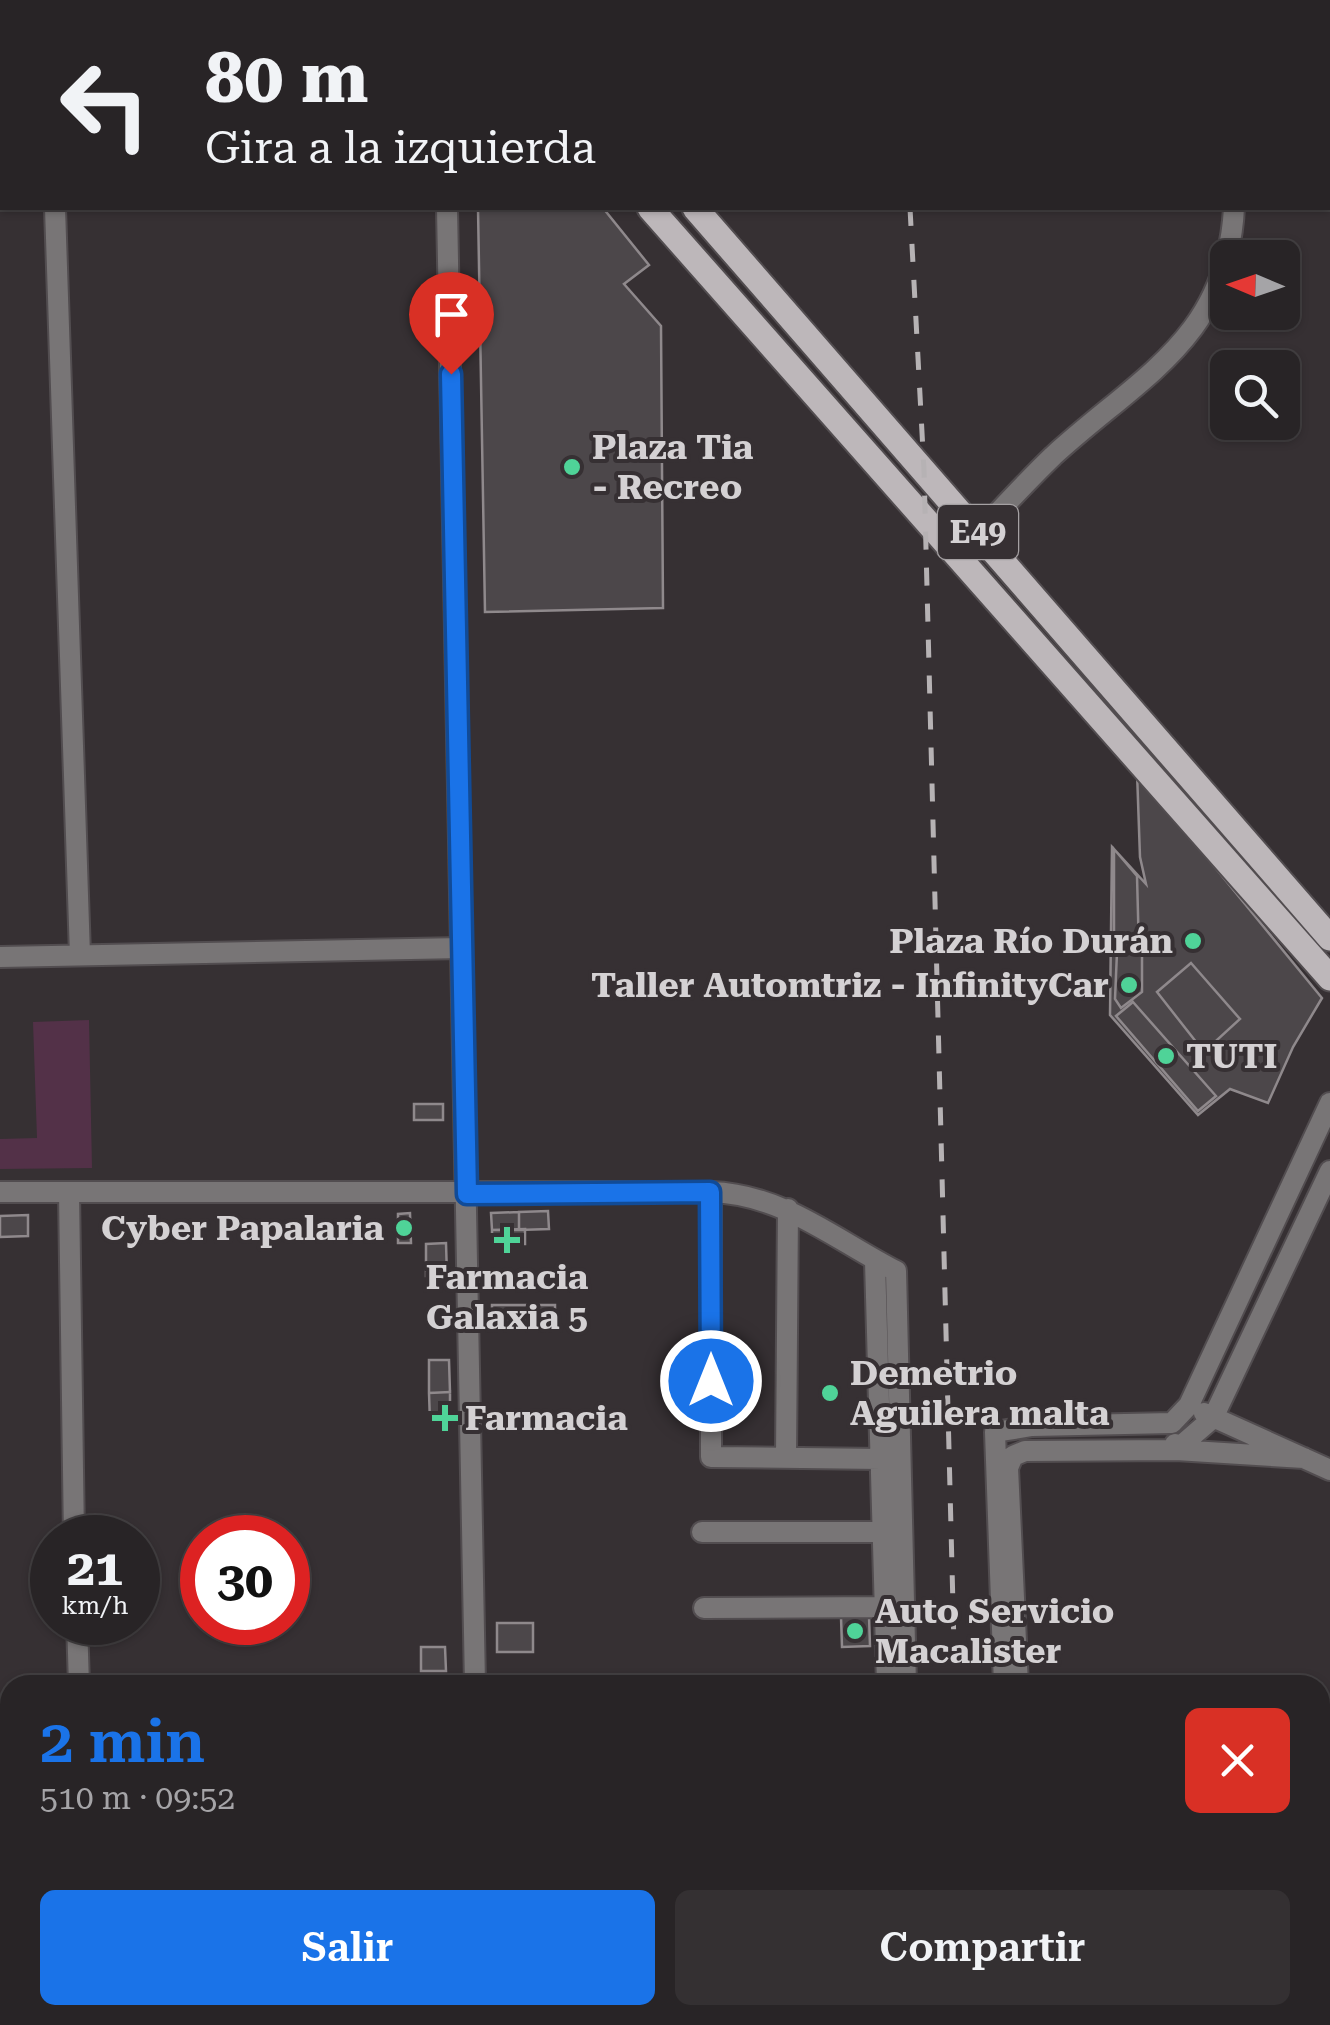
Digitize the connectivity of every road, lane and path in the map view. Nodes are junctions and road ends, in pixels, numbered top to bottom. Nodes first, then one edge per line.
1 (55, 210) edge
2 (447, 210) edge
3 (652, 210) edge
4 (697, 210) edge
5 (1234, 210) edge
6 (979, 533) junction
7 (1330, 938) edge
8 (462, 948) junction
9 (80, 956) junction
10 (0, 958) edge
11 (1330, 978) edge
12 (1330, 1103) edge
13 (1330, 1171) edge
14 (0, 1192) edge
15 (68, 1192) junction
16 (710, 1192) junction
17 (467, 1194) junction
18 (788, 1209) junction
19 (876, 1261) junction
20 (1189, 1405) junction
21 (1213, 1418) junction
22 (1172, 1423) junction
23 (1176, 1450) junction
24 (786, 1458) junction
25 (1304, 1458) junction
26 (880, 1459) junction
27 (1330, 1470) edge
28 (74, 1515) edge
29 (702, 1532) dead end
30 (883, 1532) junction
31 (884, 1607) junction
32 (704, 1608) dead end
33 (77, 1645) edge
34 (79, 1675) edge
35 (475, 1675) edge
36 (887, 1675) edge
37 (906, 1675) edge
38 (1003, 1675) edge
39 (1018, 1675) edge

1 - 9 street
2 - 8 street
3 - 11 main road, E49
4 - 6 main road, E49
5 - 6 street
6 - 7 main road, E49
8 - 9 street
8 - 17 street
9 - 10 street
12 - 20 street
13 - 21 street
14 - 15 street
15 - 17 street
15 - 28 street
16 - 17 street
16 - 18 street
16 - 24 street
17 - 35 street
18 - 19 street
18 - 24 street
19 - 26 street
19 - 37 street
20 - 21 street
20 - 22 street
21 - 23 street
21 - 25 street
22 - 23 street
22 - 38 street
23 - 25 street
23 - 39 street
24 - 26 street
25 - 27 street
26 - 30 street
29 - 30 street
30 - 31 street
31 - 32 street
31 - 36 street
33 - 34 street

